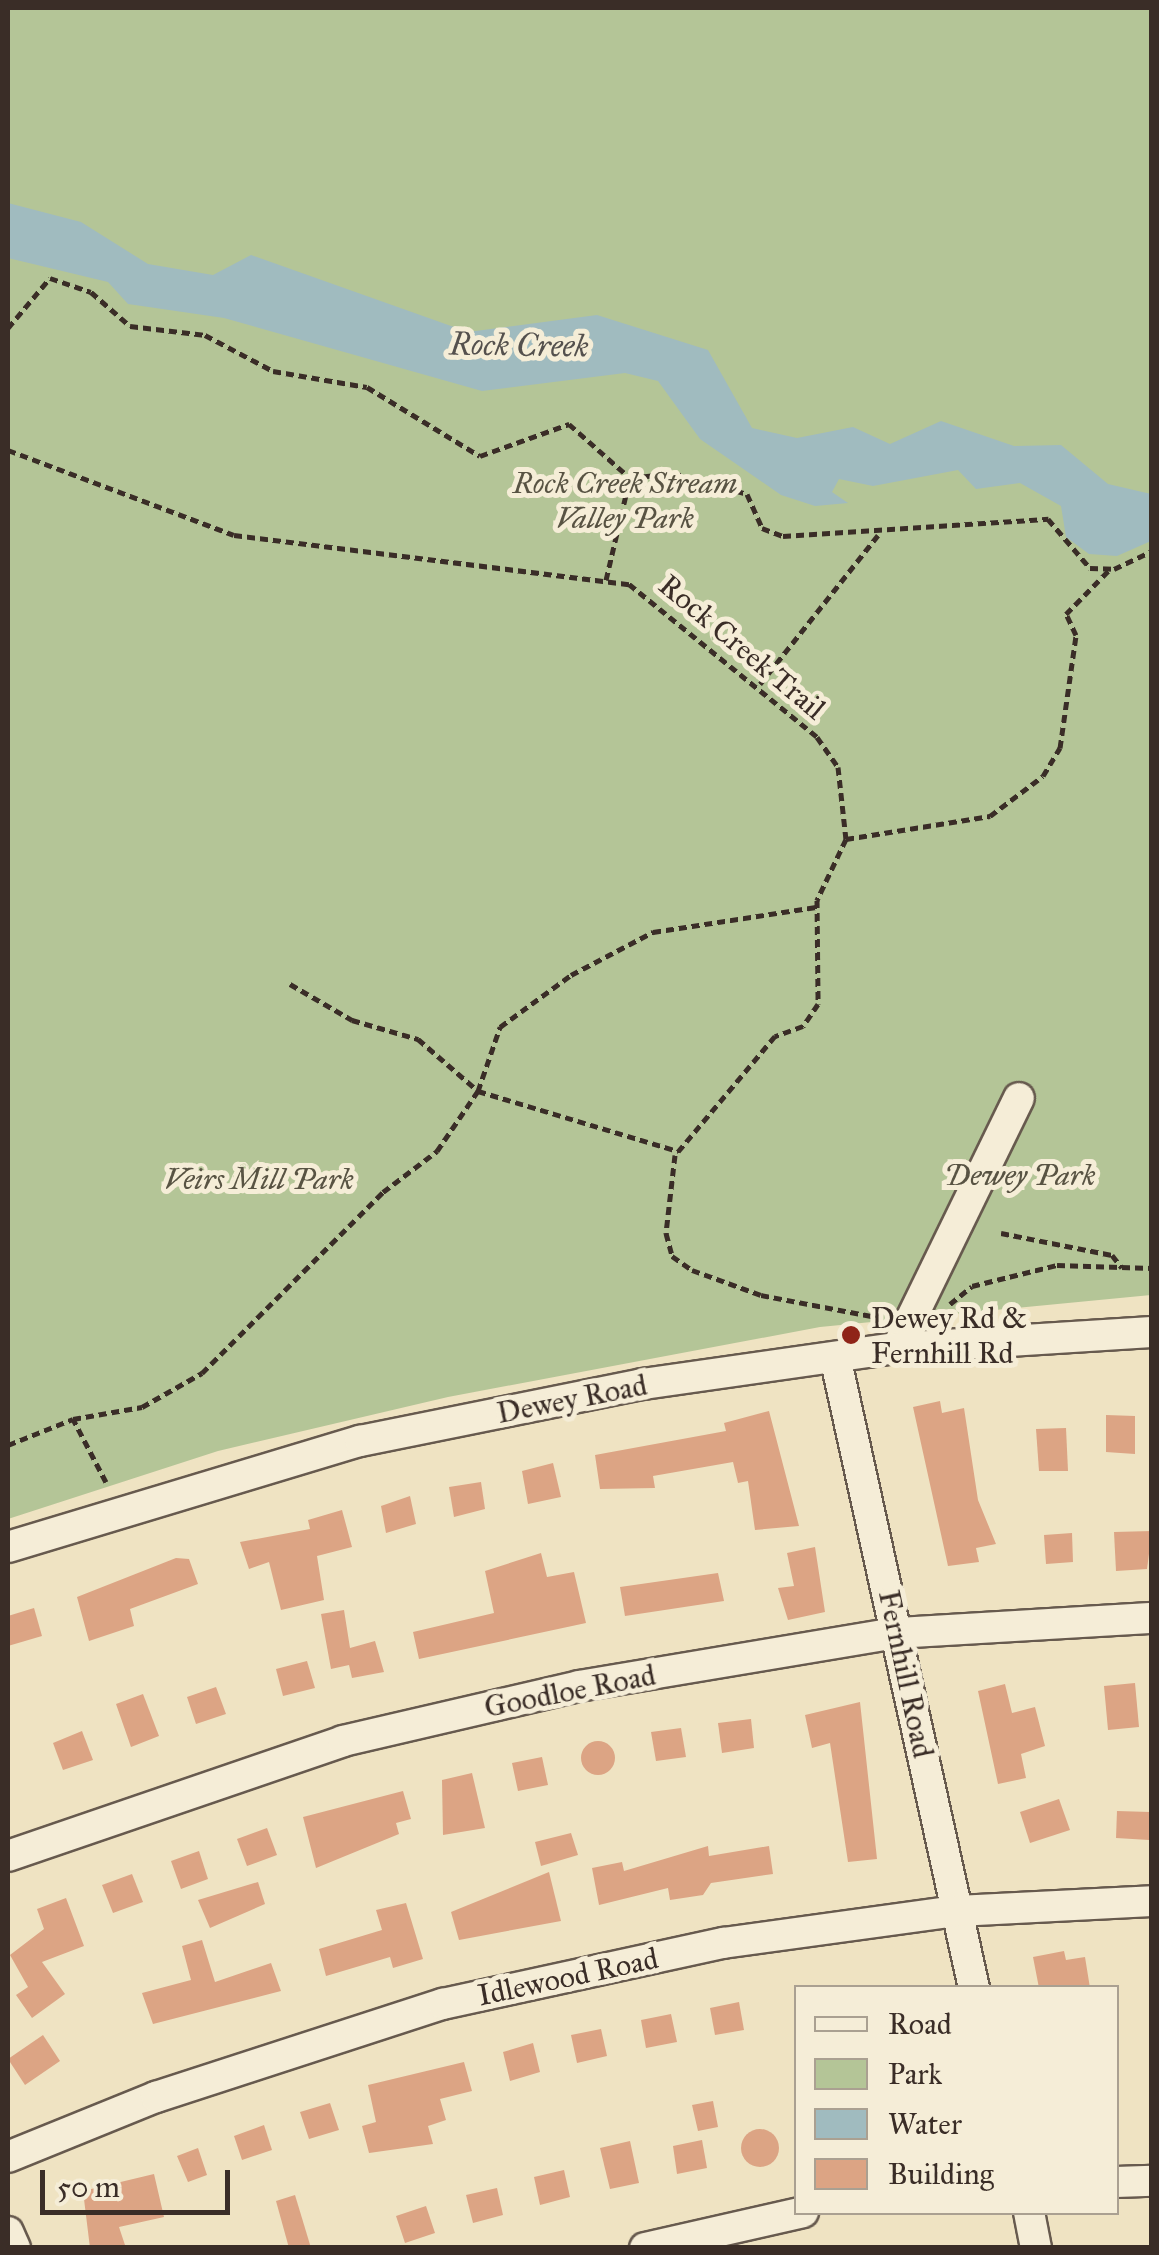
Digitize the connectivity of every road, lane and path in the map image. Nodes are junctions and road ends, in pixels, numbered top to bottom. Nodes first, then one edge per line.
1 (8, 328) edge
2 (8, 450) edge
3 (630, 478) junction
4 (878, 535) junction
5 (1152, 551) edge
6 (1110, 569) junction
7 (606, 580) junction
8 (760, 684) junction
9 (846, 839) junction
10 (816, 907) junction
11 (290, 984) dead end
12 (478, 1091) junction
13 (1020, 1098) dead end
14 (678, 1151) junction
15 (1001, 1233) dead end
16 (1122, 1268) junction
17 (1152, 1268) edge
18 (939, 1320) dead end
19 (1152, 1332) edge
20 (897, 1334) junction
21 (836, 1360) junction
22 (73, 1418) junction
23 (8, 1445) edge
24 (106, 1482) dead end
25 (8, 1546) edge
26 (1152, 1618) edge
27 (897, 1634) junction
28 (8, 1856) edge
29 (1152, 1900) edge
30 (957, 1912) junction
31 (973, 1985) edge
32 (8, 2157) edge
33 (1152, 2181) edge
34 (1119, 2182) edge
35 (794, 2215) edge
36 (1029, 2215) edge
37 (8, 2232) edge
38 (709, 2241) edge
39 (14, 2248) edge
40 (645, 2248) edge
41 (1036, 2248) edge

1 - 3 path
2 - 7 path, Rock Creek Trail
3 - 4 path
3 - 7 path
4 - 6 path
4 - 8 path
5 - 6 path
6 - 9 path
7 - 8 path, Rock Creek Trail
8 - 9 path, Rock Creek Trail
9 - 10 path
10 - 12 path
10 - 14 path
11 - 12 path
12 - 14 path
12 - 22 path
13 - 20 street
14 - 20 path
15 - 16 path
16 - 17 path
16 - 18 path
19 - 20 street, Dewey Road
20 - 21 street, Dewey Road
21 - 25 street, Dewey Road
21 - 27 street, Fernhill Road
22 - 23 path
22 - 24 path
26 - 27 street, Goodloe Road
27 - 28 street, Goodloe Road
27 - 30 street, Fernhill Road
29 - 30 street, Idlewood Road
30 - 31 street, Fernhill Road
30 - 32 street, Idlewood Road
33 - 34 street
35 - 38 street
36 - 41 street
37 - 39 street
38 - 40 street

